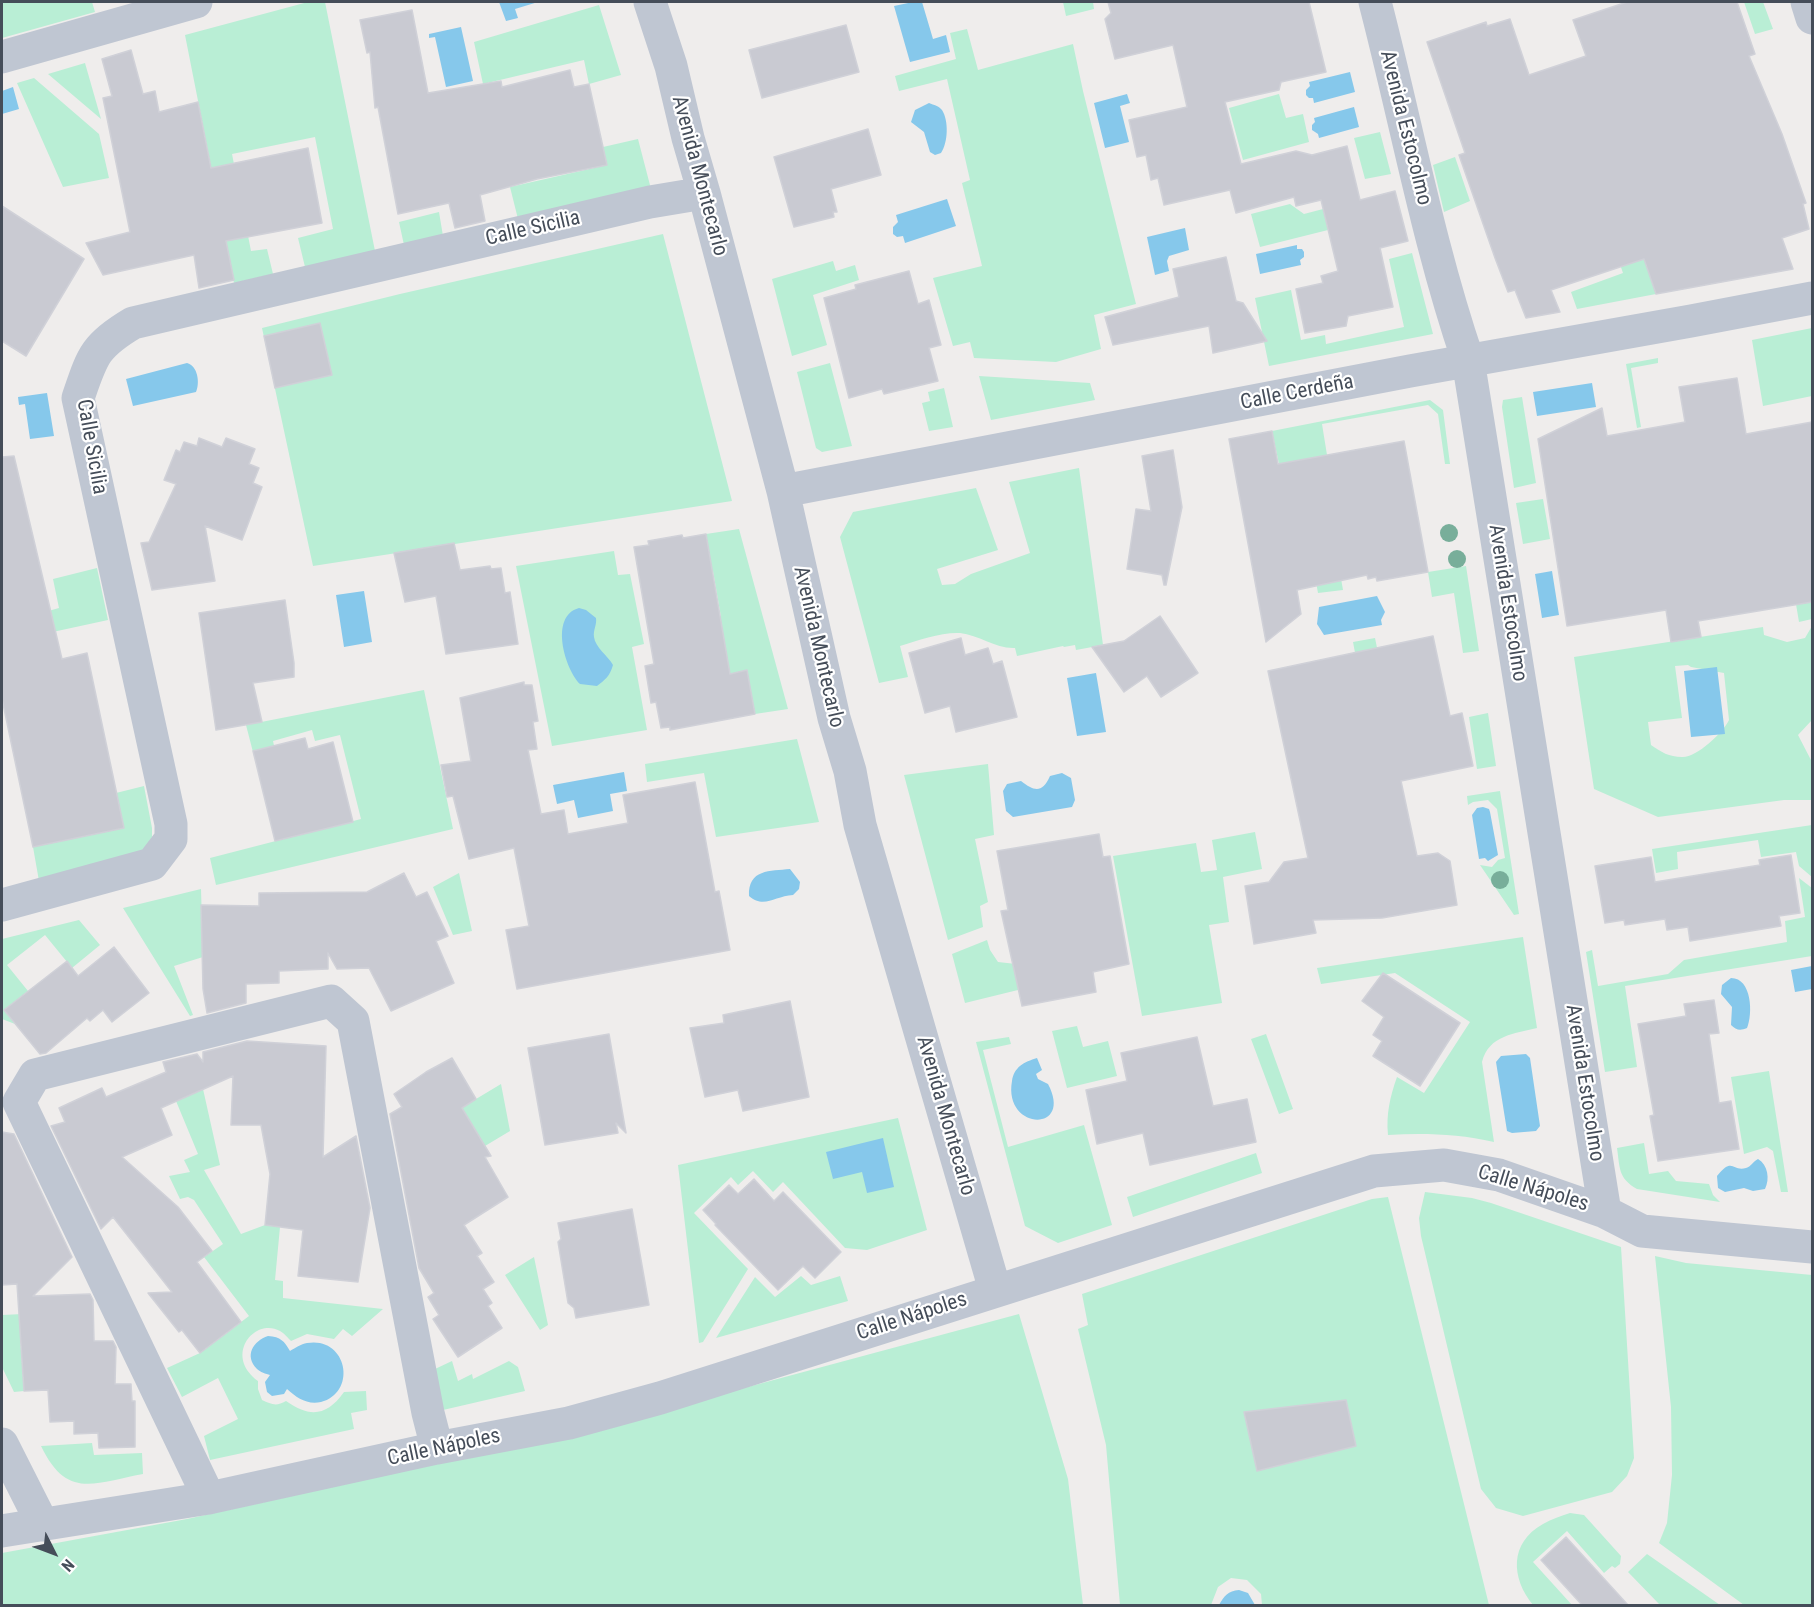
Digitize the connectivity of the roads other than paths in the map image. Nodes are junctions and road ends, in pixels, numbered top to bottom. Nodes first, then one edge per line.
1 (196, 2) edge
2 (650, 2) edge
3 (1375, 2) edge
4 (1807, 2) edge
5 (1812, 18) edge
6 (2, 57) edge
7 (704, 193) junction
8 (1812, 298) edge
9 (1468, 360) junction
10 (783, 491) junction
11 (2, 905) edge
12 (1605, 1212) junction
13 (1812, 1247) edge
14 (995, 1290) junction
15 (2, 1444) edge
16 (437, 1448) junction
17 (208, 1498) junction
18 (44, 1525) junction
19 (2, 1531) edge

1 - 6 street
2 - 7 street, Avenida Montecarlo
3 - 9 street, Avenida Estocolmo
4 - 5 street
7 - 10 street, Avenida Montecarlo
7 - 11 street, Calle Sicilia
8 - 9 street, Calle Cerdeña
9 - 10 street, Calle Cerdeña
9 - 12 street, Avenida Estocolmo
10 - 14 street, Avenida Montecarlo
12 - 13 street, Calle Nápoles
12 - 14 street, Calle Nápoles
14 - 16 street, Calle Nápoles
15 - 18 street
16 - 17 street, Calle Nápoles
16 - 17 street
17 - 18 street, Calle Nápoles
18 - 19 street, Calle Nápoles

